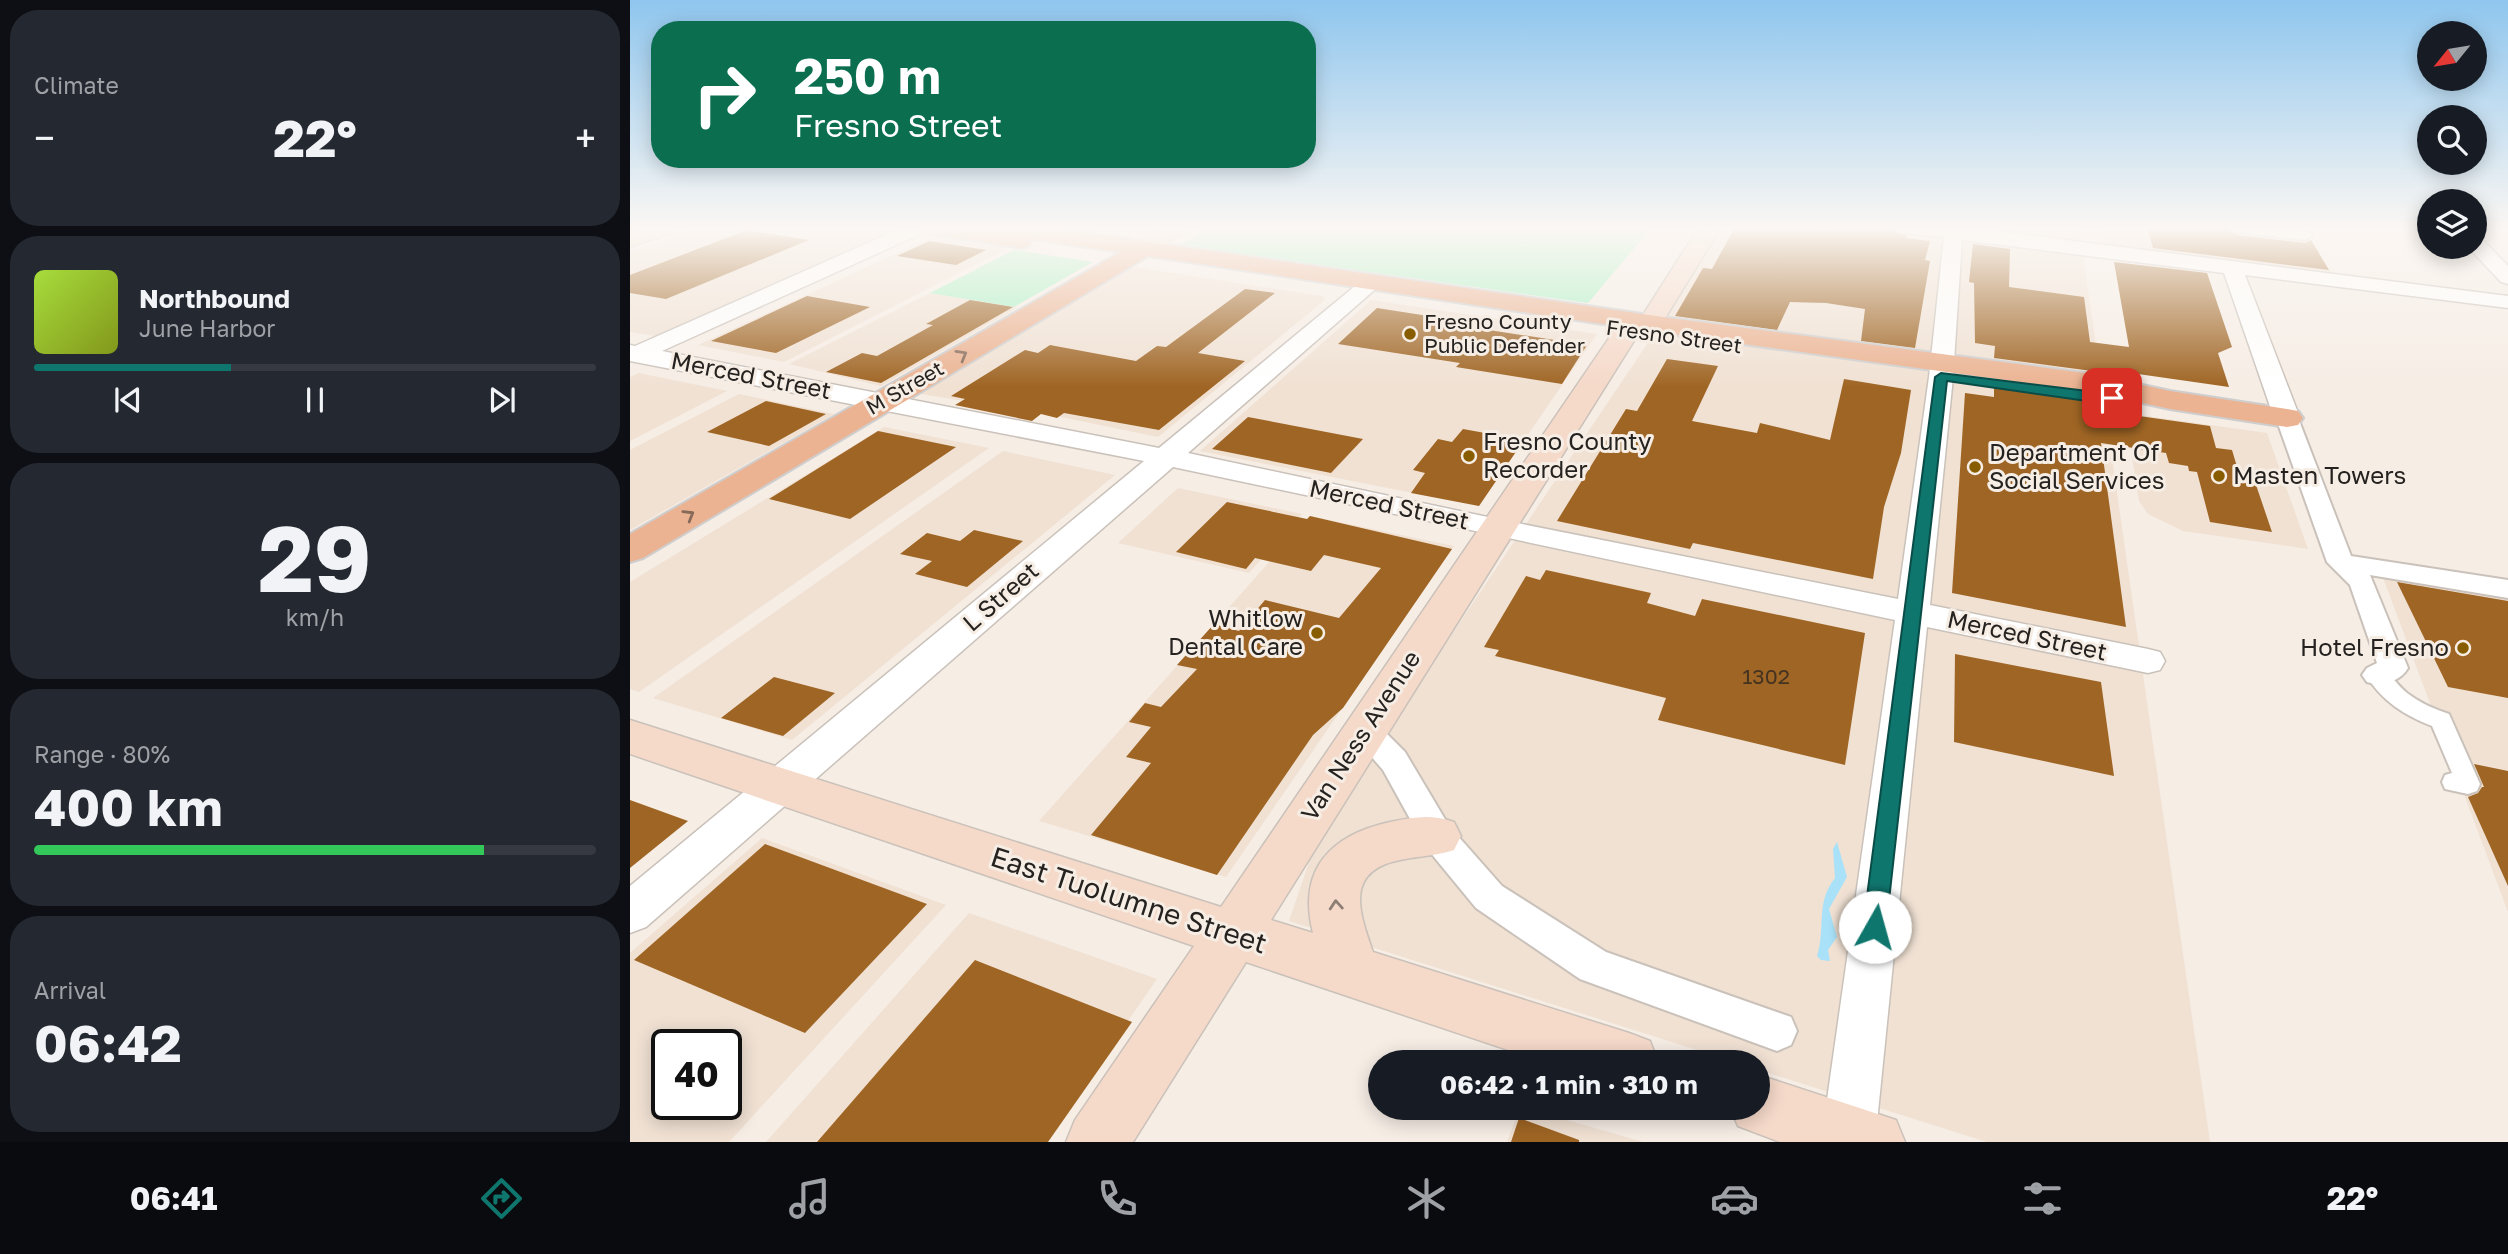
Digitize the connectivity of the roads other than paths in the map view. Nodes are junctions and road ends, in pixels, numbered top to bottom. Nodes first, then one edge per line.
1 (800, 280) edge
2 (1089, 280) edge
3 (1321, 280) edge
4 (1339, 280) edge
5 (1656, 280) edge
6 (1668, 280) edge
7 (1950, 280) edge
8 (2237, 280) edge
9 (2332, 280) edge
10 (1359, 283) junction
11 (2508, 302) edge
12 (1634, 324) junction
13 (633, 354) edge
14 (1942, 370) junction
15 (882, 402) junction
16 (2287, 418) junction
17 (1166, 457) junction
18 (1497, 528) junction
19 (630, 550) edge
20 (2340, 562) junction
21 (2508, 590) edge
22 (1912, 612) junction
23 (2148, 661) dead end
24 (2377, 675) joint
25 (1365, 731) junction
26 (630, 737) edge
27 (2454, 782) dead end
28 (779, 787) junction
29 (1437, 836) junction
30 (630, 913) edge
31 (1232, 936) junction
32 (1352, 971) junction
33 (1777, 1031) dead end
34 (1592, 1050) edge
35 (1770, 1109) edge
36 (1857, 1139) edge
37 (1097, 1142) edge

1 - 13 street
15 -> 2 main road, M Street
3 - 10 main road, Fresno Street
4 - 10 main road, Fresno Street
5 - 12 main road, Van Ness Avenue
6 - 12 main road, Van Ness Avenue
7 - 14 street
8 - 16 street
9 - 11 street
10 - 12 main road, Fresno Street
10 - 17 street, L Street
12 - 14 main road, Fresno Street
12 - 18 main road, Van Ness Avenue
13 - 15 street, Merced Street
14 - 16 main road, Fresno Street
14 - 22 street
15 - 17 street, Merced Street
19 -> 15 main road, M Street
16 - 20 street
17 - 18 street, Merced Street
17 - 28 street, L Street
18 - 22 street, Merced Street
18 - 25 main road, Van Ness Avenue
20 - 21 street
20 - 24 street
22 - 23 street, Merced Street
22 - 36 street
24 - 27 street
25 - 29 street
25 - 31 main road, Van Ness Avenue
26 - 28 main road, East Tuolumne Street
28 - 30 street, L Street
28 - 31 main road, East Tuolumne Street
32 -> 29 main road
29 - 33 street
31 - 32 main road, East Tuolumne Street
31 - 37 main road, Van Ness Avenue
32 - 34 main road, East Tuolumne Street
35 - 36 main road

